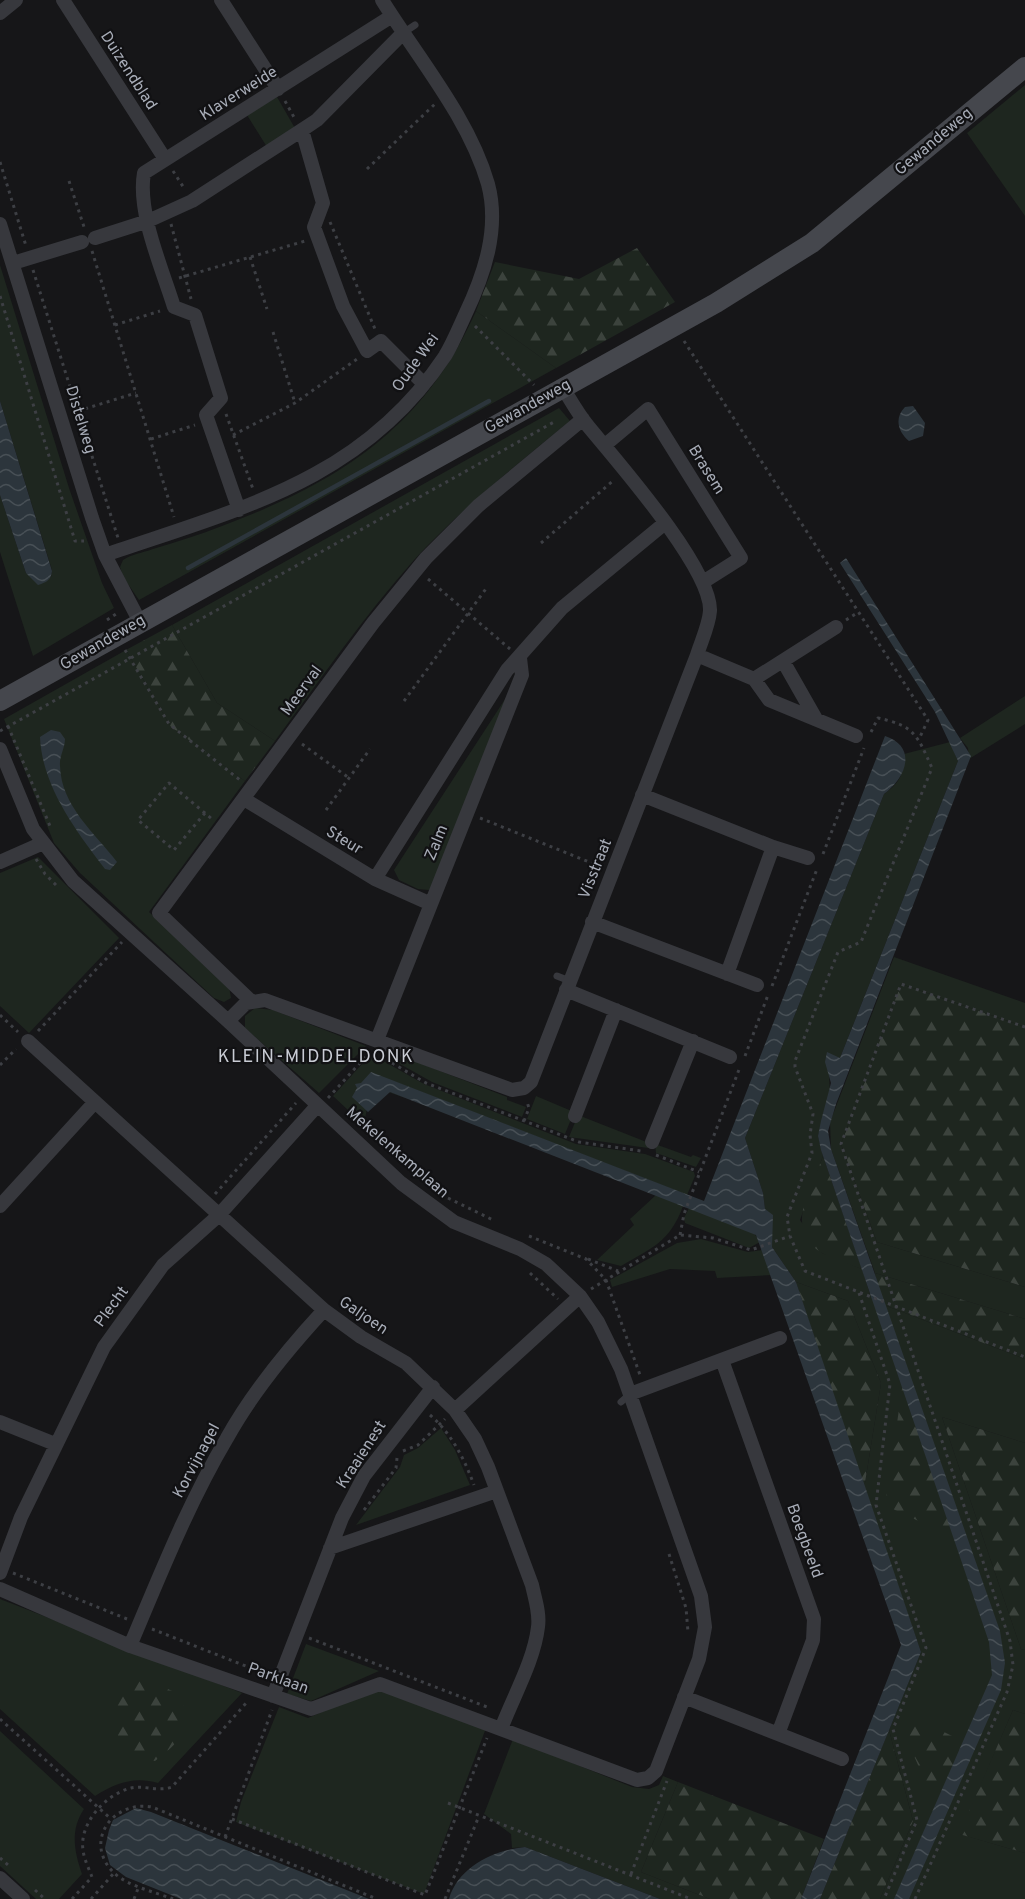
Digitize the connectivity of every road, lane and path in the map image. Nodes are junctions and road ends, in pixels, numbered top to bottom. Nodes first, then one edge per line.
1 (16, 0) edge
2 (63, 0) edge
3 (221, 0) edge
4 (382, 0) edge
5 (0, 13) edge
6 (392, 16) junction
7 (409, 29) junction
8 (1025, 67) edge
9 (278, 89) junction
10 (444, 96) junction
11 (302, 130) junction
12 (165, 159) junction
13 (0, 162) edge
14 (368, 170) dead end
15 (69, 181) dead end
16 (192, 201) junction
17 (323, 203) junction
18 (168, 212) junction
19 (148, 221) junction
20 (0, 224) edge
21 (318, 237) junction
22 (89, 242) junction
23 (250, 257) junction
24 (29, 258) junction
25 (13, 263) junction
26 (185, 277) junction
27 (166, 282) junction
28 (0, 296) edge
29 (174, 307) junction
30 (267, 309) dead end
31 (195, 315) junction
32 (465, 316) junction
33 (115, 325) junction
34 (674, 327) junction
35 (273, 332) dead end
36 (381, 341) junction
37 (367, 351) junction
38 (424, 384) junction
39 (563, 388) junction
40 (136, 393) junction
41 (545, 397) junction
42 (221, 398) junction
43 (295, 403) junction
44 (78, 411) junction
45 (62, 416) junction
46 (208, 421) junction
47 (578, 423) junction
48 (233, 435) junction
49 (151, 439) junction
50 (605, 445) junction
51 (627, 470) junction
52 (257, 502) junction
53 (238, 510) junction
54 (665, 523) junction
55 (178, 530) junction
56 (100, 541) junction
57 (541, 543) dead end
58 (122, 549) junction
59 (105, 555) junction
60 (417, 569) junction
61 (703, 582) junction
62 (488, 586) dead end
63 (468, 613) junction
64 (140, 621) junction
65 (112, 627) junction
66 (836, 627) dead end
67 (697, 647) junction
68 (520, 658) junction
69 (130, 660) junction
70 (783, 661) junction
71 (754, 679) junction
72 (0, 701) edge
73 (404, 701) dead end
74 (816, 719) junction
75 (8, 726) junction
76 (0, 731) edge
77 (290, 735) junction
78 (856, 736) dead end
79 (919, 739) junction
80 (0, 749) edge
81 (370, 749) dead end
82 (349, 778) junction
83 (247, 794) junction
84 (642, 795) junction
85 (326, 810) dead end
86 (205, 813) junction
87 (467, 813) junction
88 (222, 828) junction
89 (52, 831) dead end
90 (36, 846) junction
91 (773, 847) junction
92 (808, 858) dead end
93 (0, 862) edge
94 (612, 871) junction
95 (375, 879) junction
96 (62, 890) dead end
97 (431, 904) junction
98 (587, 920) junction
99 (112, 936) dead end
100 (125, 938) junction
101 (129, 951) dead end
102 (727, 974) junction
103 (564, 982) junction
104 (757, 985) dead end
105 (251, 1000) junction
106 (616, 1010) junction
107 (0, 1015) edge
108 (228, 1021) junction
109 (1025, 1027) edge
110 (27, 1040) junction
111 (377, 1040) junction
112 (693, 1041) junction
113 (730, 1057) dead end
114 (390, 1061) dead end
115 (0, 1065) edge
116 (288, 1096) dead end
117 (329, 1096) junction
118 (95, 1102) junction
119 (296, 1103) junction
120 (337, 1104) dead end
121 (529, 1108) dead end
122 (313, 1111) junction
123 (575, 1116) dead end
124 (524, 1121) junction
125 (652, 1142) dead end
126 (699, 1172) junction
127 (446, 1197) dead end
128 (206, 1205) junction
129 (0, 1206) edge
130 (218, 1216) junction
131 (496, 1222) dead end
132 (526, 1235) dead end
133 (680, 1235) junction
134 (790, 1236) junction
135 (586, 1259) junction
136 (527, 1270) dead end
137 (620, 1271) junction
138 (606, 1280) junction
139 (859, 1293) junction
140 (580, 1296) junction
141 (567, 1307) junction
142 (896, 1308) junction
143 (324, 1310) junction
144 (780, 1338) dead end
145 (1025, 1357) edge
146 (722, 1360) junction
147 (433, 1387) junction
148 (645, 1388) junction
149 (625, 1398) junction
150 (418, 1404) junction
151 (455, 1410) junction
152 (0, 1422) edge
153 (441, 1424) junction
154 (55, 1444) junction
155 (497, 1491) junction
156 (478, 1498) junction
157 (364, 1511) dead end
158 (666, 1543) dead end
159 (330, 1548) junction
160 (0, 1574) edge
161 (0, 1589) edge
162 (688, 1639) dead end
163 (130, 1646) junction
164 (258, 1689) junction
165 (275, 1697) junction
166 (684, 1697) junction
167 (0, 1719) edge
168 (496, 1727) junction
169 (778, 1734) junction
170 (842, 1759) dead end
171 (669, 1775) dead end
172 (648, 1778) joint
173 (448, 1803) dead end
174 (98, 1808) junction
175 (461, 1809) junction
176 (479, 1816) junction
177 (111, 1818) junction
178 (232, 1819) junction
179 (225, 1838) junction
180 (114, 1873) junction
181 (631, 1874) junction
182 (0, 1878) edge
183 (139, 1886) junction
184 (23, 1899) edge
185 (72, 1899) edge
186 (91, 1899) edge
187 (134, 1899) edge
188 (173, 1899) edge
189 (378, 1899) edge
190 (445, 1899) edge
191 (692, 1899) edge
192 (884, 1899) edge
193 (915, 1899) edge

1 - 5 street
2 - 12 street, Duizendblad
3 - 9 street
4 - 6 street, Oude Wei
6 - 7 street, Oude Wei
6 - 9 street, Klaverweide
7 - 10 street, Oude Wei
7 - 11 street
8 - 34 street, Gewandeweg
9 - 11 path
9 - 12 street, Klaverweide
10 - 14 path
10 - 32 street, Oude Wei
11 - 16 street
11 - 17 street
12 - 16 path
12 - 19 street, Klaverweide
13 - 24 path
15 - 22 path
16 - 18 street
17 - 21 street
17 - 36 path
18 - 19 street
18 - 26 path
19 - 22 street
19 - 27 street
20 - 25 street, Distelweg
21 - 23 path
21 - 37 street
22 - 24 street
22 - 33 path
23 - 26 path
23 - 30 path
24 - 25 street
24 - 44 path
25 - 45 street, Distelweg
26 - 27 path
26 - 31 path
27 - 29 street
28 - 56 path
29 - 31 street
29 - 33 path
31 - 42 street
32 - 38 street, Oude Wei
32 - 41 path
33 - 40 path
34 - 39 street, Gewandeweg
34 - 79 path
35 - 43 path
36 - 37 street
36 - 38 street
37 - 43 path
38 - 52 street, Oude Wei
39 - 41 street, Gewandeweg
39 - 47 street, Visstraat
40 - 44 path
40 - 49 path
41 - 64 street, Gewandeweg
42 - 46 street
42 - 48 path
43 - 48 path
44 - 45 path
44 - 58 path
45 - 56 street, Distelweg
46 - 49 path
46 - 53 street
47 - 50 street, Visstraat
47 - 60 street, Meerval
47 - 69 path
48 - 52 path
49 - 55 path
50 - 51 street, Visstraat
50 - 61 street, Brasem
51 - 54 street, Visstraat
51 - 57 path
52 - 53 street, Oude Wei
53 - 55 street, Oude Wei
54 - 61 street, Visstraat
54 - 68 street, Zalm
55 - 58 street, Oude Wei
56 - 59 street, Distelweg
58 - 59 street, Oude Wei
59 - 64 street, Distelweg
60 - 63 path
60 - 77 street, Meerval
61 - 67 street, Visstraat
62 - 63 path
63 - 68 path
63 - 73 path
64 - 65 street, Gewandeweg
65 - 69 path
65 - 72 street, Gewandeweg
66 - 70 street
67 - 71 street
67 - 84 street, Visstraat
68 - 87 street, Zalm
68 - 95 street, Zalm
69 - 75 path
69 - 83 path
70 - 71 street
70 - 74 street
71 - 74 street
74 - 78 street
75 - 76 path
75 - 89 path
77 - 82 path
77 - 83 street, Meerval
79 - 126 path
79 - 134 path
80 - 90 street, Mekelenkamplaan
81 - 82 path
82 - 85 path
83 - 88 street, Meerval
83 - 95 street, Steur
84 - 91 street
84 - 94 street, Visstraat
86 - 86 path
86 - 88 path
87 - 94 path
87 - 97 street, Zalm
88 - 105 street, Meerval
90 - 93 street
90 - 96 path
90 - 100 street, Mekelenkamplaan
91 - 92 street
91 - 102 street
94 - 98 street, Visstraat
95 - 97 street, Steur
97 - 111 street, Zalm
98 - 102 street
98 - 103 street, Visstraat
99 - 100 path
100 - 101 path
100 - 108 street, Mekelenkamplaan
100 - 110 path
102 - 104 street
103 - 106 street
103 - 111 street, Visstraat
105 - 108 street
105 - 111 street, Visstraat
106 - 112 street
106 - 123 street
107 - 110 path
108 - 122 street, Mekelenkamplaan
109 - 142 path
110 - 115 path
110 - 118 street, Galjoen
111 - 117 path
112 - 113 street
112 - 125 street
114 - 124 path
116 - 119 path
117 - 120 path
117 - 122 path
118 - 128 street, Galjoen
118 - 129 street
119 - 122 path
119 - 128 path
121 - 124 path
122 - 130 street, Plecht
122 - 140 street, Mekelenkamplaan
124 - 126 path
126 - 133 path
127 - 131 path
128 - 130 street, Galjoen
130 - 143 street, Galjoen
130 - 154 street, Plecht
132 - 135 path
133 - 134 path
133 - 137 path
134 - 139 path
135 - 137 path
135 - 138 path
136 - 141 path
137 - 138 path
138 - 140 path
138 - 148 path
139 - 142 path
139 - 192 path
140 - 141 street
140 - 149 street, Mekelenkamplaan
141 - 151 street
142 - 145 path
142 - 193 path
143 - 147 street, Galjoen
143 - 163 street, Korvijnagel
144 - 146 street
146 - 148 street
146 - 169 street, Boegbeeld
147 - 150 street, Kraaienest
147 - 151 street, Galjoen
148 - 149 street
149 - 166 street, Mekelenkamplaan
150 - 153 path
150 - 159 street, Kraaienest
151 - 153 path
151 - 155 street, Galjoen
152 - 154 street
153 - 156 path
153 - 157 path
154 - 160 street, Plecht
155 - 156 street
155 - 168 street, Galjoen
156 - 159 street
158 - 162 path
159 - 165 street, Kraaienest
161 - 163 street, Parklaan
163 - 164 street, Parklaan
164 - 165 street, Parklaan
164 - 174 path
165 - 168 street, Parklaan
165 - 178 path
166 - 169 street
166 - 172 street, Mekelenkamplaan
167 - 174 path
168 - 172 street, Parklaan
168 - 175 path
169 - 170 street
171 - 181 path
173 - 175 path
174 - 177 path
174 - 185 path
175 - 176 path
175 - 178 path
176 - 181 path
176 - 190 path
177 - 179 path
177 - 180 path
178 - 179 path
179 - 189 path
180 - 183 path
180 - 186 path
181 - 191 path
182 - 184 street
183 - 187 path
183 - 188 path

